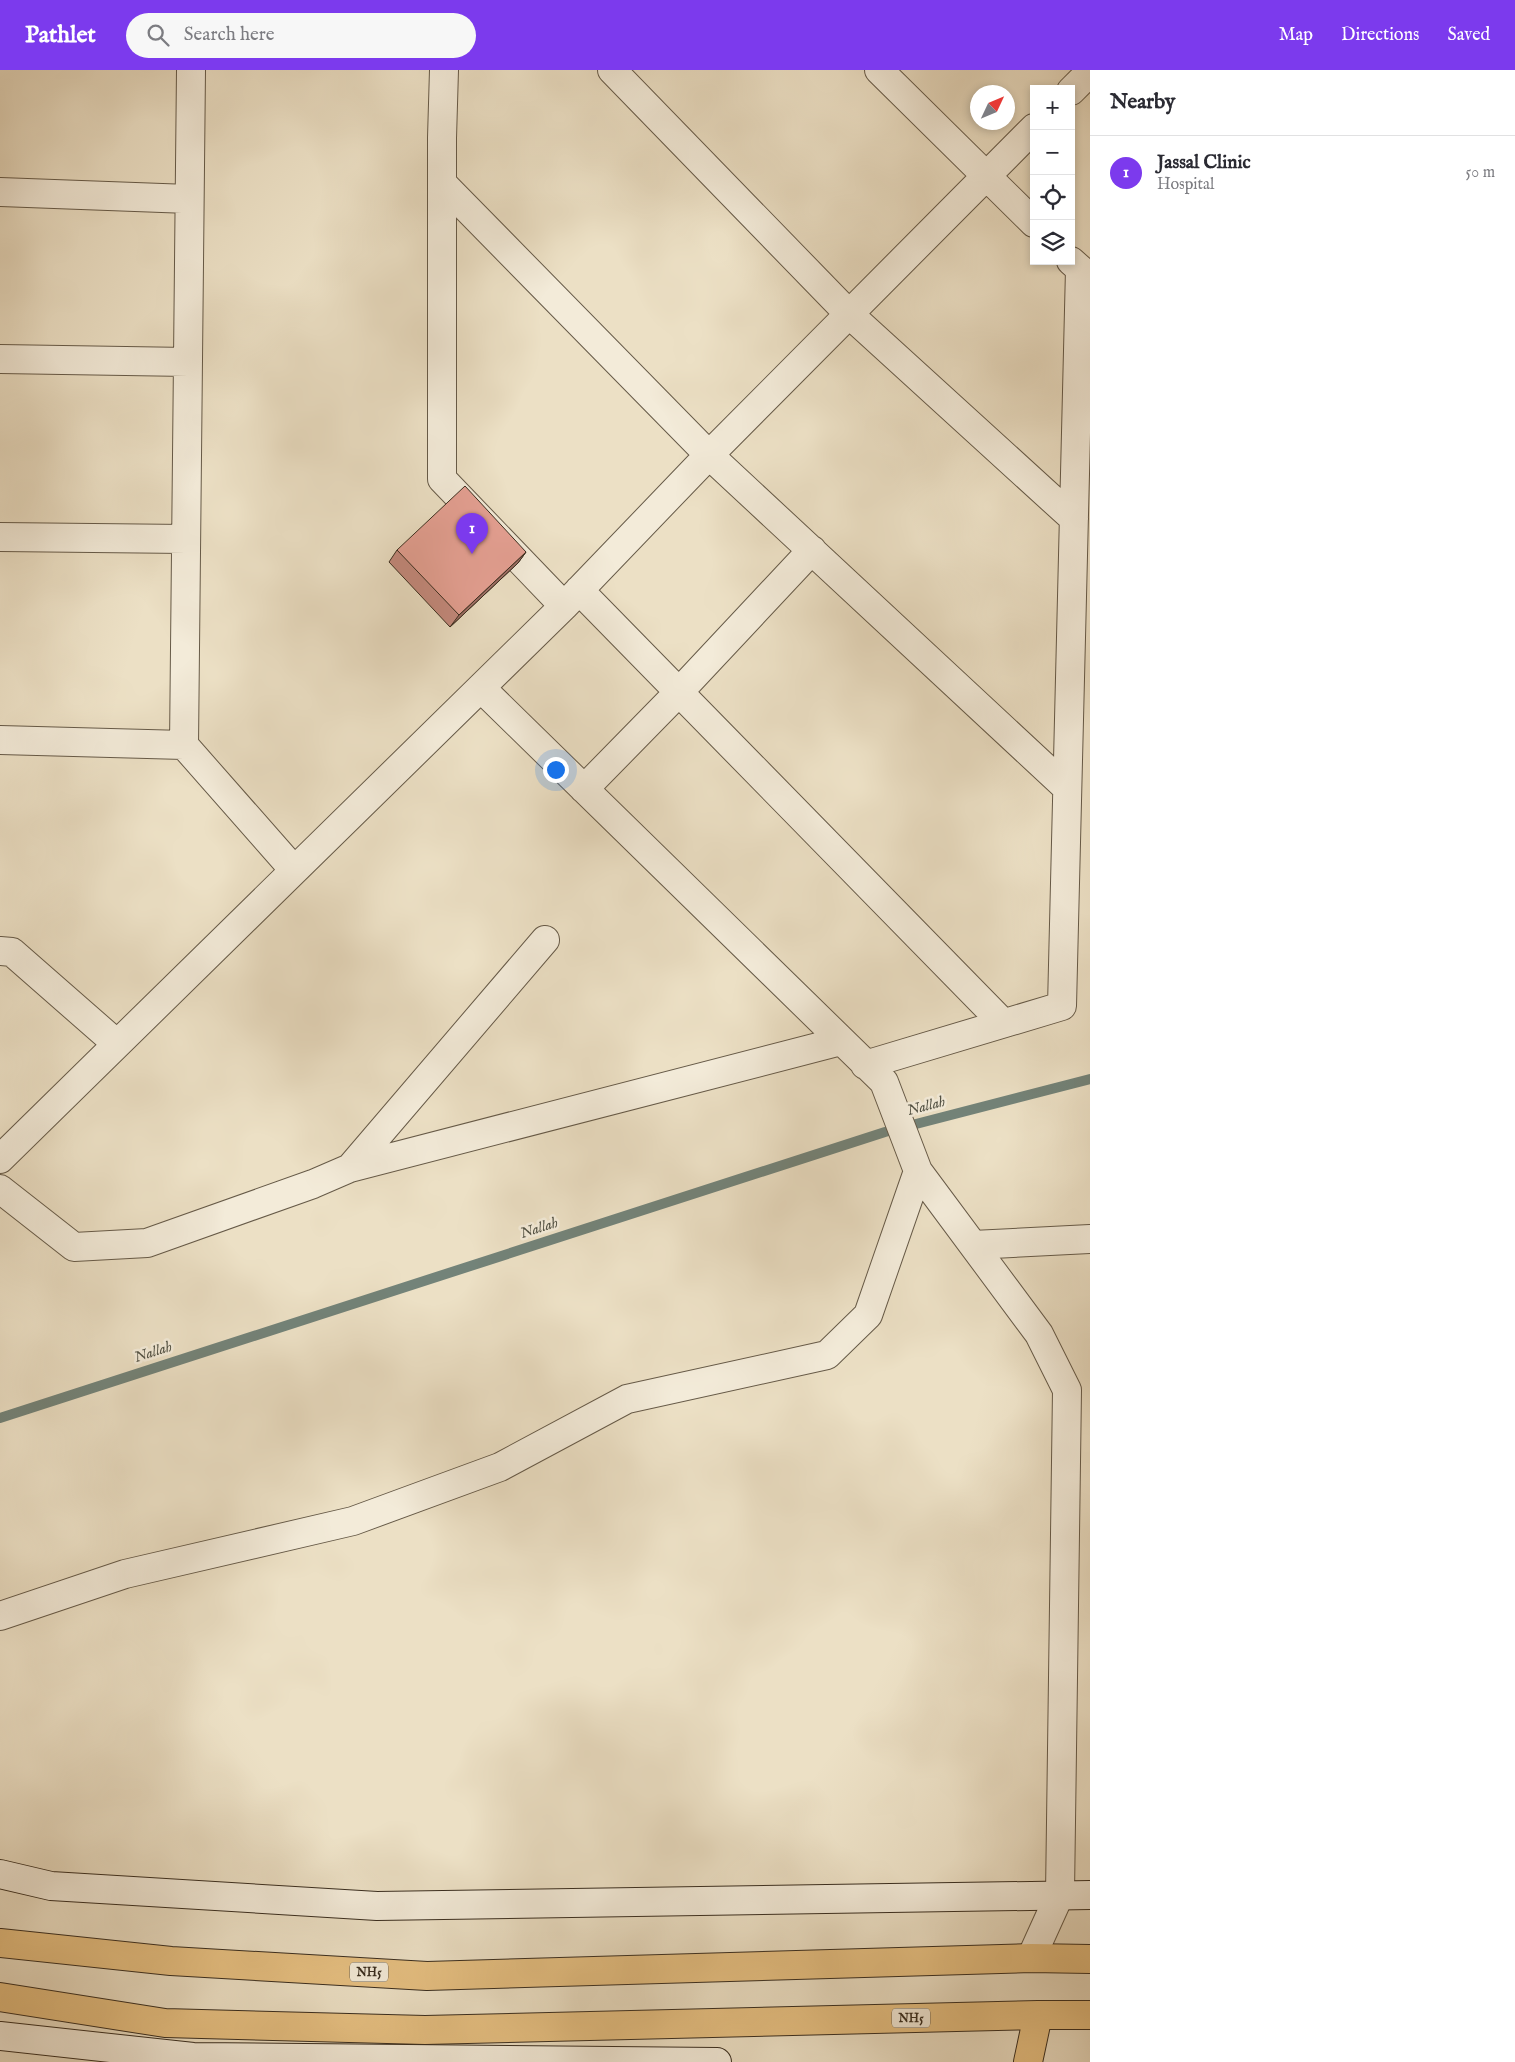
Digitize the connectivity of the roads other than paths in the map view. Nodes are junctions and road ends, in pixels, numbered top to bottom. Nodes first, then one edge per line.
1 (191, 70) edge
2 (444, 70) edge
3 (612, 70) edge
4 (879, 70) edge
5 (1090, 72) edge
6 (1075, 87) edge
7 (1032, 130) edge
8 (987, 176) junction
9 (442, 183) junction
10 (0, 192) edge
11 (189, 199) junction
12 (1031, 220) edge
13 (1075, 265) edge
14 (849, 314) junction
15 (0, 358) edge
16 (188, 362) junction
17 (708, 455) junction
18 (1074, 519) junction
19 (0, 537) edge
20 (186, 540) junction
21 (812, 550) junction
22 (572, 598) junction
23 (481, 688) junction
24 (679, 692) junction
25 (0, 740) edge
26 (184, 745) junction
27 (584, 788) junction
28 (1067, 788) junction
29 (294, 870) junction
30 (545, 940) dead end
31 (0, 951) edge
32 (1003, 1023) junction
33 (840, 1040) junction
34 (117, 1044) junction
35 (875, 1073) junction
36 (0, 1159) edge
37 (350, 1168) junction
38 (918, 1171) junction
39 (0, 1189) edge
40 (1090, 1239) edge
41 (973, 1245) junction
42 (0, 1616) edge
43 (0, 1874) edge
44 (1060, 1894) junction
45 (1090, 1895) edge
46 (0, 1943) edge
47 (1031, 1958) junction
48 (1090, 1959) edge
49 (0, 1996) edge
50 (1038, 2015) junction
51 (1090, 2015) edge
52 (0, 2036) edge
53 (717, 2062) edge
54 (1028, 2062) edge

1 - 11 street
2 - 9 street
3 - 14 street
4 - 8 street
5 - 6 street
7 - 8 street
8 - 12 street
8 - 14 street
9 - 17 street
9 - 22 street
10 - 11 street
11 - 16 street
13 - 18 street
14 - 17 street
14 - 18 street
15 - 16 street
16 - 20 street
17 - 21 street
17 - 22 street
18 - 28 street
19 - 20 street
20 - 26 street
21 - 24 street
21 - 28 street
22 - 23 street
22 - 24 street
23 - 27 street
23 - 29 street
24 - 27 street
24 - 32 street
25 - 26 street
26 - 29 street
27 - 33 street
28 - 32 street
29 - 34 street
30 - 37 street
31 - 34 street
32 - 35 street
33 - 35 street
33 - 37 street
34 - 36 street
35 - 38 street
37 - 39 street
38 - 41 street
38 - 42 street
40 - 41 street
41 - 44 street
43 - 44 street
44 - 45 street
44 - 47 street
46 - 47 highway, NH5
47 - 48 highway, NH5
49 - 50 highway, NH5
50 - 51 highway, NH5
50 - 54 highway
52 - 53 street

